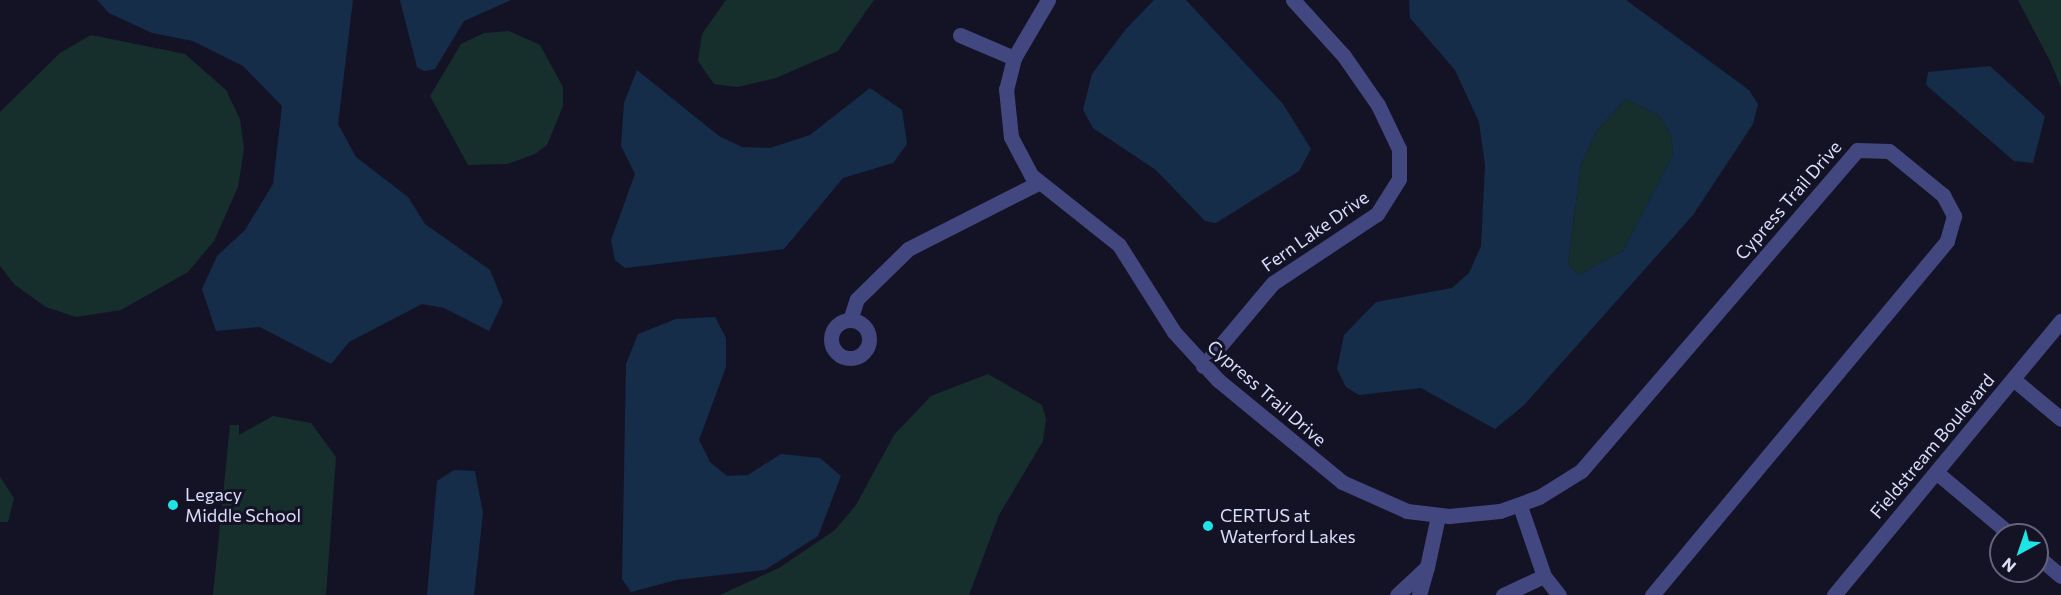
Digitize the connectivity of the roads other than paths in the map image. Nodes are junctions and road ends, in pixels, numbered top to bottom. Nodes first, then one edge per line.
1 (1048, 0) edge
2 (1293, 0) edge
3 (960, 35) dead end
4 (1014, 58) junction
5 (1038, 183) junction
6 (850, 320) dead end
7 (2061, 321) edge
8 (1203, 366) junction
9 (2013, 379) junction
10 (2061, 419) edge
11 (1936, 472) junction
12 (1520, 506) junction
13 (1438, 516) junction
14 (1997, 523) edge
15 (2049, 566) edge
16 (1427, 567) junction
17 (1544, 576) junction
18 (2061, 576) edge
19 (1556, 594) edge
20 (1397, 595) edge
21 (1419, 595) edge
22 (1503, 595) edge
23 (1652, 595) edge
24 (1835, 595) edge

1 - 4 street, Cypress Trail Drive
2 - 8 street, Fern Lake Drive
3 - 4 street
4 - 5 street, Cypress Trail Drive
5 - 6 street
5 - 8 street, Cypress Trail Drive
7 - 9 street, Fieldstream Boulevard
8 - 13 street, Cypress Trail Drive
9 - 10 street
9 - 11 street, Fieldstream Boulevard
11 - 14 street
11 - 24 street, Fieldstream Boulevard
12 - 13 street, Cypress Trail Drive
12 - 17 street
12 - 23 street, Cypress Trail Drive
13 - 16 street
15 - 18 street
16 - 20 street
16 - 21 street
17 - 19 street
17 - 22 street

